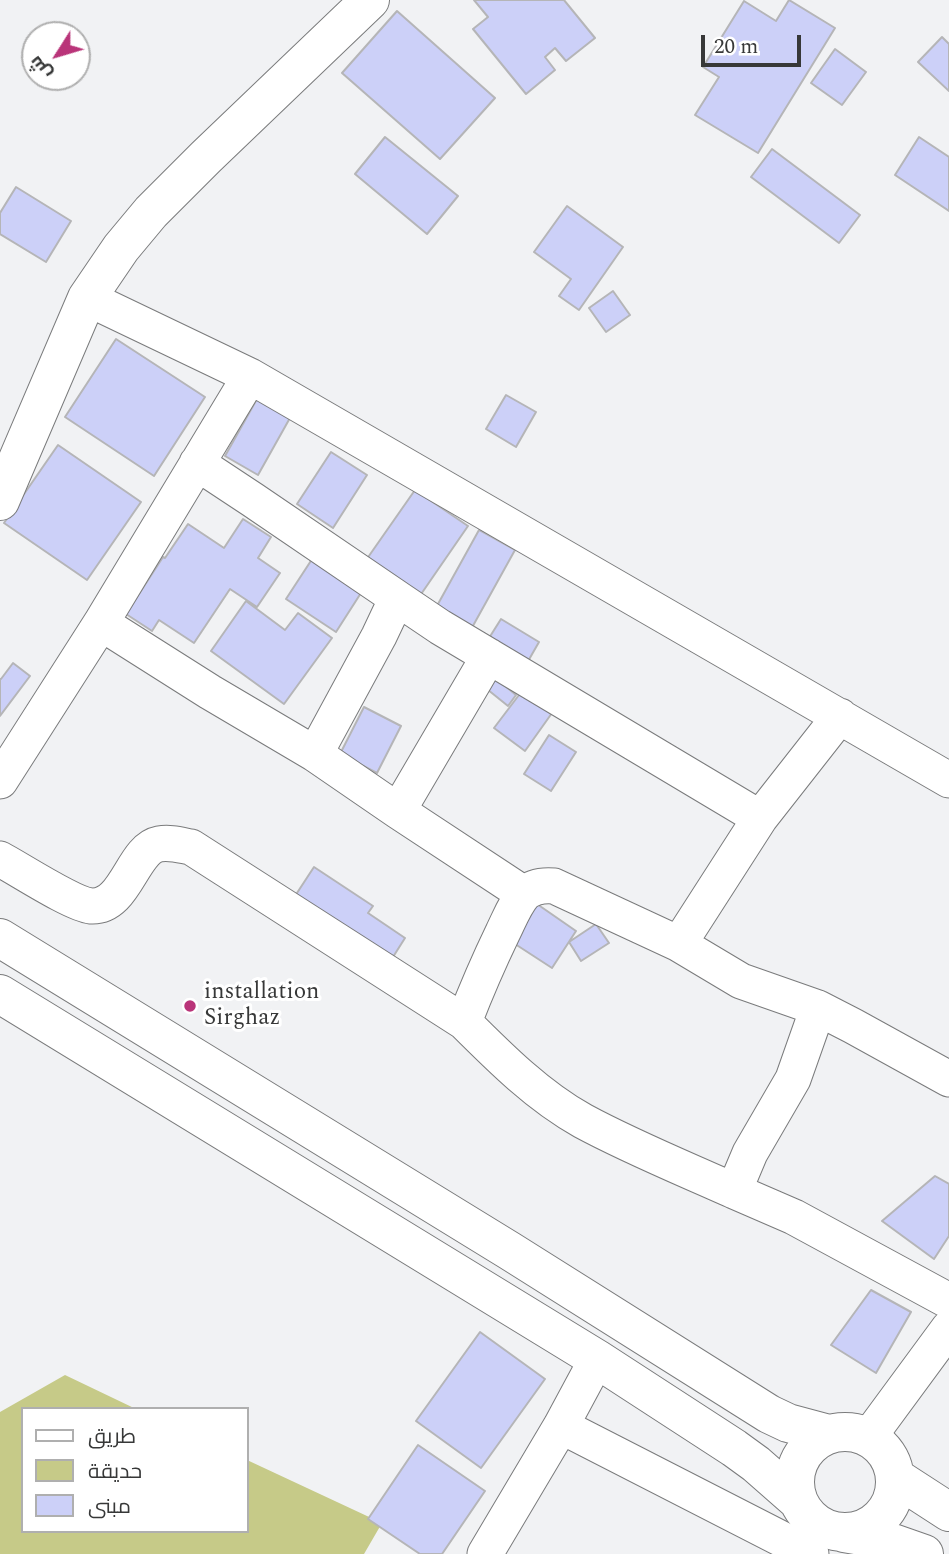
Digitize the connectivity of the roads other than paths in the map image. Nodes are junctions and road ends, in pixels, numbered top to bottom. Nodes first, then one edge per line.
1 (370, 0) edge
2 (87, 298) junction
3 (250, 376) junction
4 (197, 463) junction
5 (0, 501) edge
6 (397, 598) junction
7 (101, 623) junction
8 (489, 656) junction
9 (840, 716) junction
10 (315, 754) junction
11 (949, 780) edge
12 (0, 781) edge
13 (398, 811) junction
14 (760, 818) junction
15 (0, 859) edge
16 (524, 894) junction
17 (0, 938) edge
18 (679, 944) junction
19 (0, 994) edge
20 (818, 1008) junction
21 (464, 1022) junction
22 (949, 1079) edge
23 (734, 1191) junction
24 (949, 1301) edge
25 (943, 1350) edge
26 (597, 1359) junction
27 (561, 1426) junction
28 (828, 1434) junction
29 (867, 1438) junction
30 (895, 1477) junction
31 (797, 1500) junction
32 (949, 1512) edge
33 (819, 1544) edge
34 (485, 1554) edge
35 (924, 1554) edge

1 - 2 main road
2 - 3 street
2 - 5 main road
3 - 4 street
3 - 9 street
4 - 6 street
4 - 7 street
6 - 8 street
6 - 10 street
7 - 10 street
7 - 12 street
8 - 13 street
8 - 14 street
9 - 11 street
9 - 14 street
10 - 13 street
13 - 16 street
14 - 18 street
15 - 21 street
16 - 18 street
16 - 21 street
17 - 28 main road
18 - 20 street
19 - 26 main road
20 - 22 street
20 - 23 street
21 - 23 street
23 - 24 street
25 - 29 street
26 - 27 street
26 - 31 main road
27 - 33 street
27 - 34 street
28 - 29 main road
28 - 31 main road
29 - 30 main road
30 - 32 main road
30 - 33 main road
31 - 33 main road
33 - 35 main road

